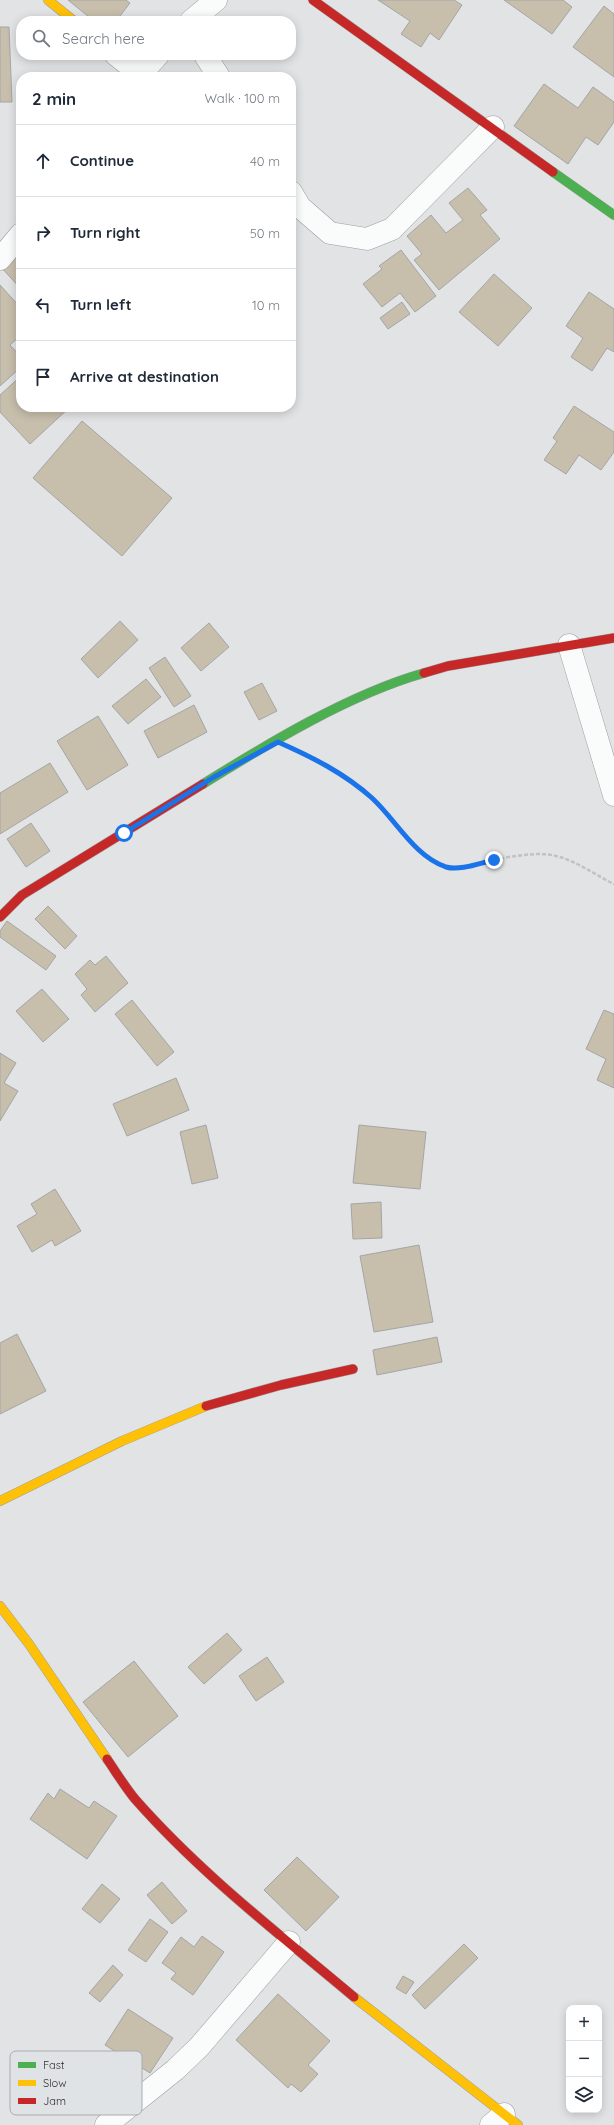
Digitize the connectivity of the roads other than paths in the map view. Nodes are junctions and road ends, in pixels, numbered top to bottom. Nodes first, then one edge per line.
1 (48, 0) edge
2 (216, 0) edge
3 (313, 0) edge
4 (68, 16) edge
5 (197, 16) edge
6 (121, 60) edge
7 (153, 60) edge
8 (208, 60) edge
9 (135, 72) edge
10 (143, 72) edge
11 (216, 72) edge
12 (493, 127) junction
13 (296, 200) edge
14 (614, 215) edge
15 (16, 240) edge
16 (0, 259) edge
17 (614, 638) edge
18 (569, 646) junction
19 (614, 795) edge
20 (0, 917) edge
21 (353, 1369) dead end
22 (0, 1501) edge
23 (0, 1606) edge
24 (289, 1942) junction
25 (142, 2096) edge
26 (118, 2115) edge
27 (504, 2121) edge
28 (106, 2125) edge

1 - 4 street
2 - 5 street
3 - 12 street
6 - 9 street
7 - 10 street
8 - 11 street
12 - 13 street
12 - 14 street
15 - 16 street
17 - 18 street
18 - 19 street
18 - 20 street
21 - 22 street
23 - 24 street
24 - 25 street
24 - 27 street
26 - 28 street

